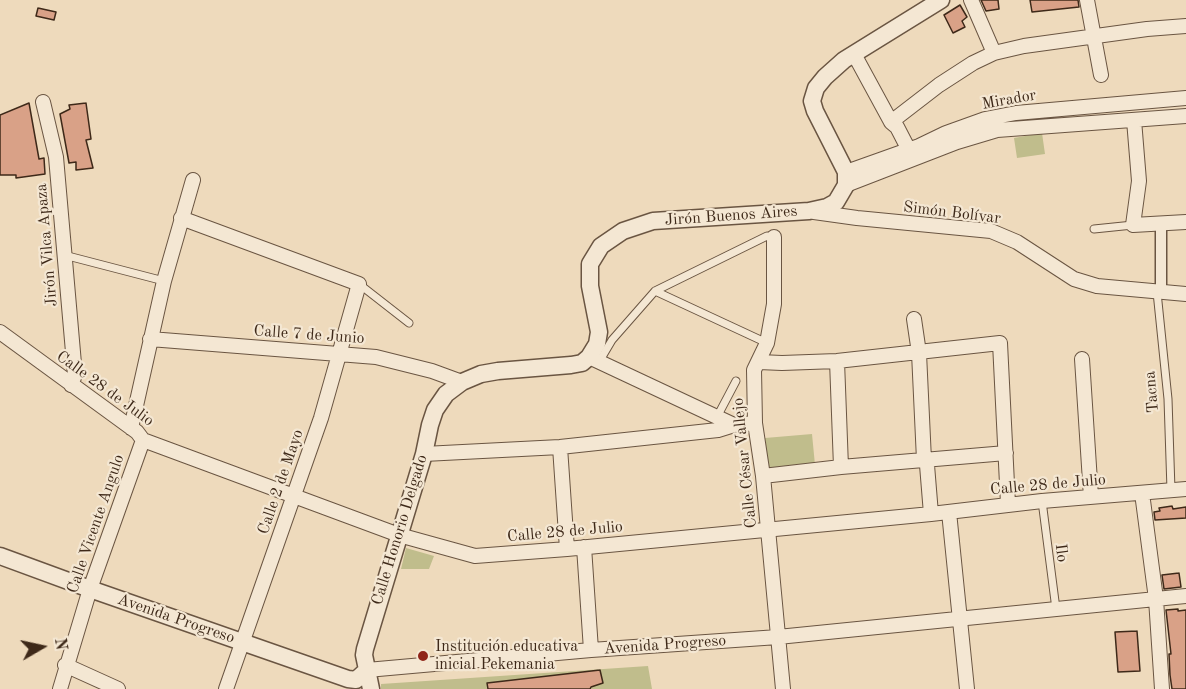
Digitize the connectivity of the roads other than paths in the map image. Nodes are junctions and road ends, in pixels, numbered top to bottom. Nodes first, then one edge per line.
1 (941, 0) edge
2 (971, 0) edge
3 (1087, 0) edge
4 (1186, 26) edge
5 (1094, 36) junction
6 (994, 53) junction
7 (854, 54) junction
8 (1101, 75) dead end
9 (1186, 98) edge
10 (43, 102) dead end
11 (1186, 116) edge
12 (1134, 120) junction
13 (891, 122) junction
14 (911, 154) junction
15 (846, 179) junction
16 (193, 180) dead end
17 (809, 211) junction
18 (181, 218) junction
19 (1186, 222) edge
20 (1161, 223) junction
21 (1133, 225) junction
22 (1094, 229) dead end
23 (774, 237) joint
24 (64, 255) junction
25 (164, 281) junction
26 (360, 284) junction
27 (655, 291) junction
28 (1156, 292) junction
29 (1186, 294) edge
30 (914, 319) dead end
31 (409, 323) dead end
32 (0, 332) edge
33 (150, 339) junction
34 (767, 343) junction
35 (919, 353) junction
36 (338, 354) junction
37 (594, 359) junction
38 (1082, 359) dead end
39 (837, 360) junction
40 (759, 362) junction
41 (736, 381) dead end
42 (462, 382) junction
43 (71, 385) junction
44 (717, 417) junction
45 (755, 423) junction
46 (734, 425) junction
47 (131, 428) junction
48 (143, 440) junction
49 (560, 447) junction
50 (1006, 453) junction
51 (424, 454) junction
52 (924, 459) junction
53 (841, 467) junction
54 (763, 476) junction
55 (1186, 489) edge
56 (1171, 490) junction
57 (1142, 493) junction
58 (294, 495) junction
59 (1091, 497) junction
60 (1041, 501) junction
61 (1008, 504) junction
62 (949, 512) junction
63 (931, 514) junction
64 (768, 530) junction
65 (399, 535) junction
66 (584, 547) junction
67 (567, 549) junction
68 (0, 556) edge
69 (90, 590) junction
70 (1186, 596) edge
71 (1156, 599) junction
72 (1056, 609) junction
73 (960, 620) junction
74 (778, 637) junction
75 (242, 642) junction
76 (591, 650) junction
77 (65, 665) junction
78 (367, 670) junction
79 (60, 689) edge
80 (118, 689) edge
81 (226, 689) edge
82 (370, 689) edge
83 (783, 689) edge
84 (967, 689) edge
85 (1161, 689) edge

1 - 7 street
2 - 6 street
3 - 5 street
4 - 5 street
5 - 6 street
5 - 8 street
6 - 13 street
7 - 13 street
7 - 15 street
9 - 14 street, Mirador
10 - 24 street, Jirón Vilca Apaza
11 - 12 street, Mirador
12 - 14 street, Mirador
12 - 21 street
13 - 14 street
14 - 15 street, Mirador
15 - 17 street, Jirón Buenos Aires
16 - 18 street
17 - 28 street, Simón Bolívar
17 - 37 street, Jirón Buenos Aires
18 - 25 street
18 - 26 street
19 - 20 street
20 - 21 street
20 - 28 street
21 - 22 lane
23 - 27 lane
23 - 34 street, Calle César Vallejo
24 - 25 lane
24 - 43 street, Jirón Vilca Apaza
25 - 33 street
26 - 31 lane
26 - 36 street, Calle 2 de Mayo
27 - 34 lane
27 - 37 lane
28 - 29 street, Simón Bolívar
28 - 56 lane, Tacna
30 - 35 street
32 - 43 street, Calle 28 de Julio
33 - 36 street, Calle 7 de Junio
33 - 47 street
34 - 40 street, Calle César Vallejo
35 - 39 street
35 - 50 street
35 - 52 street
36 - 42 street, Calle 7 de Junio
36 - 58 street, Calle 2 de Mayo
37 - 42 street
37 - 44 street
38 - 59 street
39 - 40 street
39 - 53 street
40 - 45 street, Calle César Vallejo
41 - 44 lane
42 - 51 street, Calle Honorio Delgado
43 - 47 street, Calle 28 de Julio
44 - 46 street
45 - 46 street
45 - 54 street, Calle César Vallejo
46 - 49 street
47 - 48 street, Calle 28 de Julio
48 - 58 street, Calle 28 de Julio
48 - 69 street, Calle Vicente Angulo
49 - 51 street
49 - 67 street
50 - 52 street
50 - 61 street
51 - 65 street, Calle Honorio Delgado
52 - 53 street
52 - 63 street
53 - 54 street
54 - 64 street, Calle César Vallejo
55 - 56 street, Calle 28 de Julio
56 - 57 street, Calle 28 de Julio
57 - 59 street, Calle 28 de Julio
57 - 71 street
58 - 65 street, Calle 28 de Julio
58 - 75 street, Calle 2 de Mayo
59 - 60 street, Calle 28 de Julio
60 - 61 street, Calle 28 de Julio
60 - 72 lane, Ilo
61 - 62 street, Calle 28 de Julio
62 - 63 street, Calle 28 de Julio
62 - 73 street
63 - 64 street, Calle 28 de Julio
64 - 66 street, Calle 28 de Julio
64 - 74 street, Calle César Vallejo
65 - 67 street, Calle 28 de Julio
65 - 78 street, Calle Honorio Delgado
66 - 67 street, Calle 28 de Julio
66 - 76 street
68 - 69 street, Avenida Progreso
69 - 75 street, Avenida Progreso
69 - 77 street, Calle Vicente Angulo
70 - 71 street, Avenida Progreso
71 - 72 street, Avenida Progreso
71 - 85 street
72 - 73 street, Avenida Progreso
73 - 74 street, Avenida Progreso
73 - 84 street
74 - 76 street, Avenida Progreso
74 - 83 street, Calle César Vallejo
75 - 78 street, Avenida Progreso
75 - 81 street, Calle 2 de Mayo
76 - 78 street, Avenida Progreso
77 - 79 street, Calle Vicente Angulo
77 - 80 street
78 - 82 street, Calle Honorio Delgado

